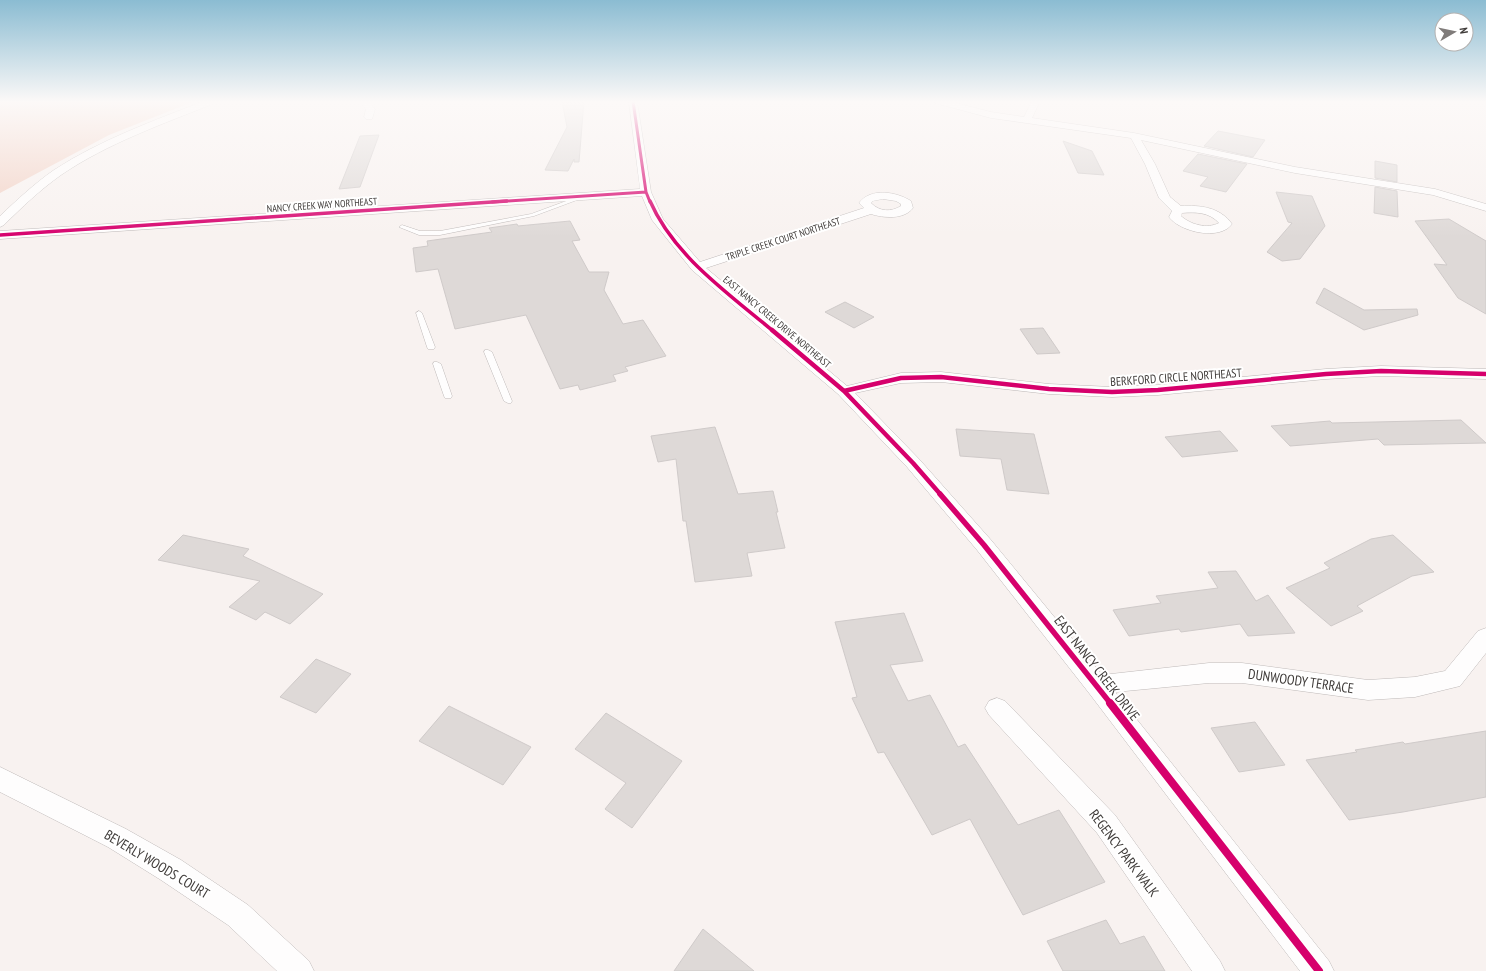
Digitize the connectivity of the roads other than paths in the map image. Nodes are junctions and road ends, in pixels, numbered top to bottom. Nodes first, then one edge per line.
1 (106, 146) edge
2 (639, 146) edge
3 (1140, 146) edge
4 (1183, 146) edge
5 (646, 192) junction
6 (587, 196) junction
7 (1486, 208) edge
8 (870, 210) dead end
9 (1178, 210) dead end
10 (0, 223) edge
11 (402, 227) dead end
12 (0, 235) edge
13 (697, 267) junction
14 (419, 313) dead end
15 (431, 347) dead end
16 (488, 352) dead end
17 (437, 364) dead end
18 (1486, 374) edge
19 (844, 391) junction
20 (448, 396) dead end
21 (508, 401) dead end
22 (1486, 638) edge
23 (1097, 686) junction
24 (996, 708) dead end
25 (0, 779) edge
26 (300, 971) edge
27 (1210, 971) edge
28 (1319, 971) edge

1 - 10 street
2 - 5 street
3 - 9 street
4 - 7 street
5 - 6 street, NANCY CREEK WAY NORTHEAST
5 - 13 street
6 - 11 lane
6 - 12 street, NANCY CREEK WAY NORTHEAST
8 - 13 street, TRIPLE CREEK COURT NORTHEAST
13 - 19 street, EAST NANCY CREEK DRIVE NORTHEAST
14 - 15 lane
16 - 21 lane
17 - 20 lane
18 - 19 street, BERKFORD CIRCLE NORTHEAST
19 - 23 street, EAST NANCY CREEK DRIVE
22 - 23 street, DUNWOODY TERRACE
23 - 28 street, EAST NANCY CREEK DRIVE
24 - 27 street, REGENCY PARK WALK
25 - 26 street, BEVERLY WOODS COURT

